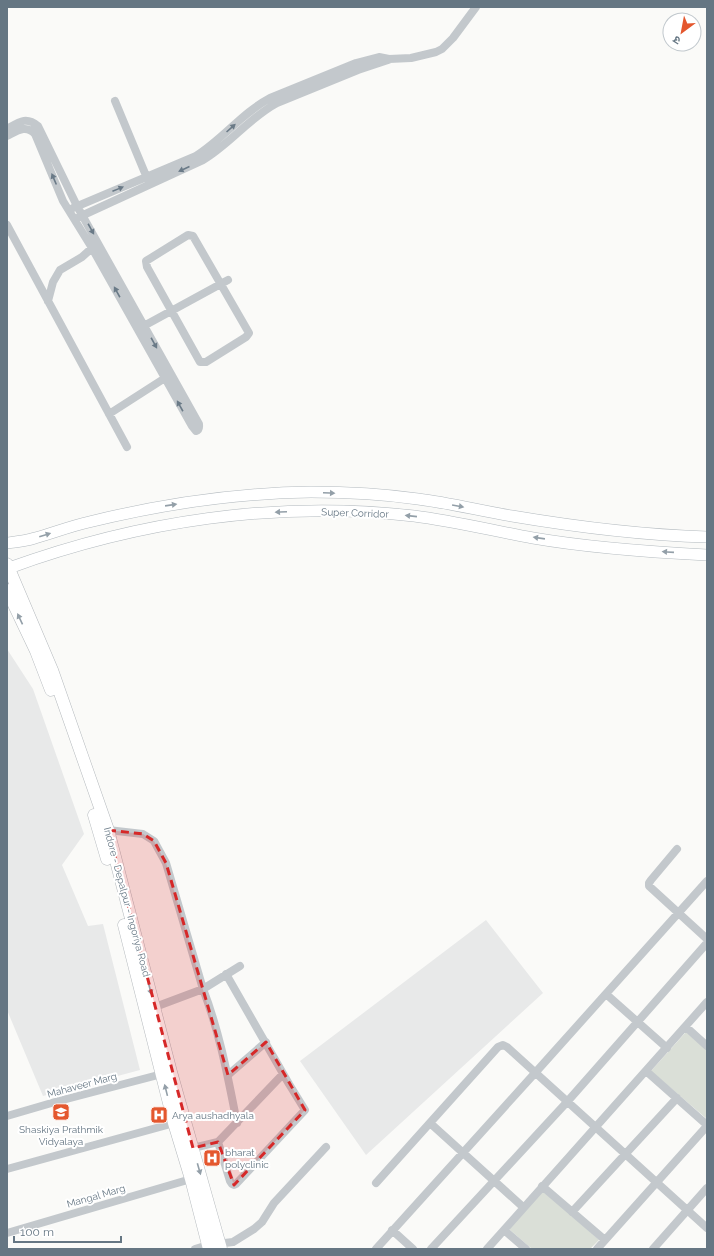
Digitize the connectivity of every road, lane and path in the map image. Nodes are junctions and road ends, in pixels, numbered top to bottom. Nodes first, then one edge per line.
1 (476, 7) edge
2 (389, 59) junction
3 (115, 101) dead end
4 (7, 129) edge
5 (7, 136) edge
6 (147, 178) junction
7 (77, 206) junction
8 (69, 210) junction
9 (83, 215) junction
10 (75, 219) junction
11 (7, 225) edge
12 (92, 248) junction
13 (228, 280) dead end
14 (220, 284) junction
15 (48, 301) junction
16 (171, 311) junction
17 (141, 328) junction
18 (165, 378) junction
19 (109, 414) junction
20 (127, 447) dead end
21 (707, 537) edge
22 (7, 544) edge
23 (707, 555) edge
24 (8, 567) edge
25 (10, 585) edge
26 (108, 830) junction
27 (677, 849) dead end
28 (707, 881) edge
29 (678, 913) junction
30 (707, 939) edge
31 (707, 943) edge
32 (240, 966) dead end
33 (226, 974) junction
34 (203, 990) junction
35 (606, 994) junction
36 (707, 1002) edge
37 (155, 1007) junction
38 (638, 1022) junction
39 (686, 1026) junction
40 (266, 1042) junction
41 (707, 1046) edge
42 (666, 1048) junction
43 (646, 1071) junction
44 (162, 1074) junction
45 (283, 1074) junction
46 (535, 1074) junction
47 (228, 1075) junction
48 (677, 1098) junction
49 (567, 1102) junction
50 (7, 1116) edge
51 (179, 1121) junction
52 (430, 1122) junction
53 (237, 1123) junction
54 (707, 1126) edge
55 (595, 1127) junction
56 (218, 1142) junction
57 (326, 1147) dead end
58 (193, 1148) junction
59 (463, 1152) junction
60 (625, 1154) junction
61 (7, 1169) edge
62 (192, 1179) junction
63 (495, 1180) junction
64 (657, 1182) junction
65 (376, 1183) dead end
66 (542, 1186) junction
67 (707, 1188) edge
68 (523, 1207) junction
69 (688, 1210) junction
70 (572, 1212) junction
71 (707, 1228) edge
72 (392, 1230) junction
73 (504, 1230) junction
74 (7, 1233) edge
75 (605, 1240) junction
76 (214, 1247) edge
77 (195, 1249) edge
78 (376, 1249) edge
79 (413, 1249) edge
80 (431, 1249) edge
81 (487, 1249) edge
82 (526, 1249) edge
83 (597, 1249) edge
84 (653, 1249) edge

1 - 2 street
6 -> 2 street
2 -> 9 street
3 - 6 street
4 - 7 street
8 -> 5 street
7 -> 6 street
7 - 8 street
7 - 9 street
8 - 10 street
9 - 10 street
9 -> 17 street
10 - 12 street
11 - 15 street
12 - 15 street
17 -> 12 street
13 - 14 street
14 - 16 street
14 - 16 street
14 - 16 street
15 - 19 street
16 - 17 street
17 - 18 street
17 -> 18 street
18 - 19 street
19 - 20 street
22 -> 21 main road, Super Corridor
23 -> 24 main road, Super Corridor
24 - 25 main road, Indore - Depalpur - Ingoriya Road
25 - 26 main road, Indore - Depalpur - Ingoriya Road
44 -> 25 main road, Indore - Depalpur - Ingoriya Road
26 - 34 street
26 -> 37 main road, Indore - Depalpur - Ingoriya Road
27 - 29 street
28 - 29 street
29 - 30 street
29 - 35 street
31 - 38 street
32 - 33 street
33 - 34 street
33 - 40 street
34 - 37 street
34 - 47 street
35 - 38 street
35 - 46 street
36 - 39 street
37 - 51 main road, Indore - Depalpur - Ingoriya Road
38 - 42 street
38 - 49 street
39 - 41 street
39 - 42 street
40 - 45 street
40 - 47 street
42 - 43 street
43 - 48 street
43 - 55 street
44 - 50 street, Mahaveer Marg
51 -> 44 main road, Indore - Depalpur - Ingoriya Road
45 - 53 street
45 - 56 street
46 - 49 street
46 - 52 street
46 - 59 street
47 - 53 street
48 - 54 street
48 - 60 street
49 - 55 street
49 - 63 street
51 - 58 main road, Indore - Depalpur - Ingoriya Road
51 - 61 street
51 - 62 main road, Indore - Depalpur - Ingoriya Road
52 - 59 street
52 - 65 street
53 - 56 street
54 - 64 street
55 - 60 street
55 - 66 street
56 - 58 street
57 - 76 street
58 -> 76 main road, Indore - Depalpur - Ingoriya Road
59 - 63 street
59 - 72 street
60 - 64 street
60 - 70 street
62 - 74 street, Mangal Marg
62 - 76 main road, Indore - Depalpur - Ingoriya Road
63 - 68 street
63 - 80 street
64 - 69 street
64 - 75 street
66 - 68 street
66 - 70 street
67 - 69 street
68 - 73 street
69 - 71 street
69 - 84 street
70 - 75 street
72 - 78 street
72 - 79 street
73 - 81 street
73 - 82 street
75 - 83 street
76 - 77 street

